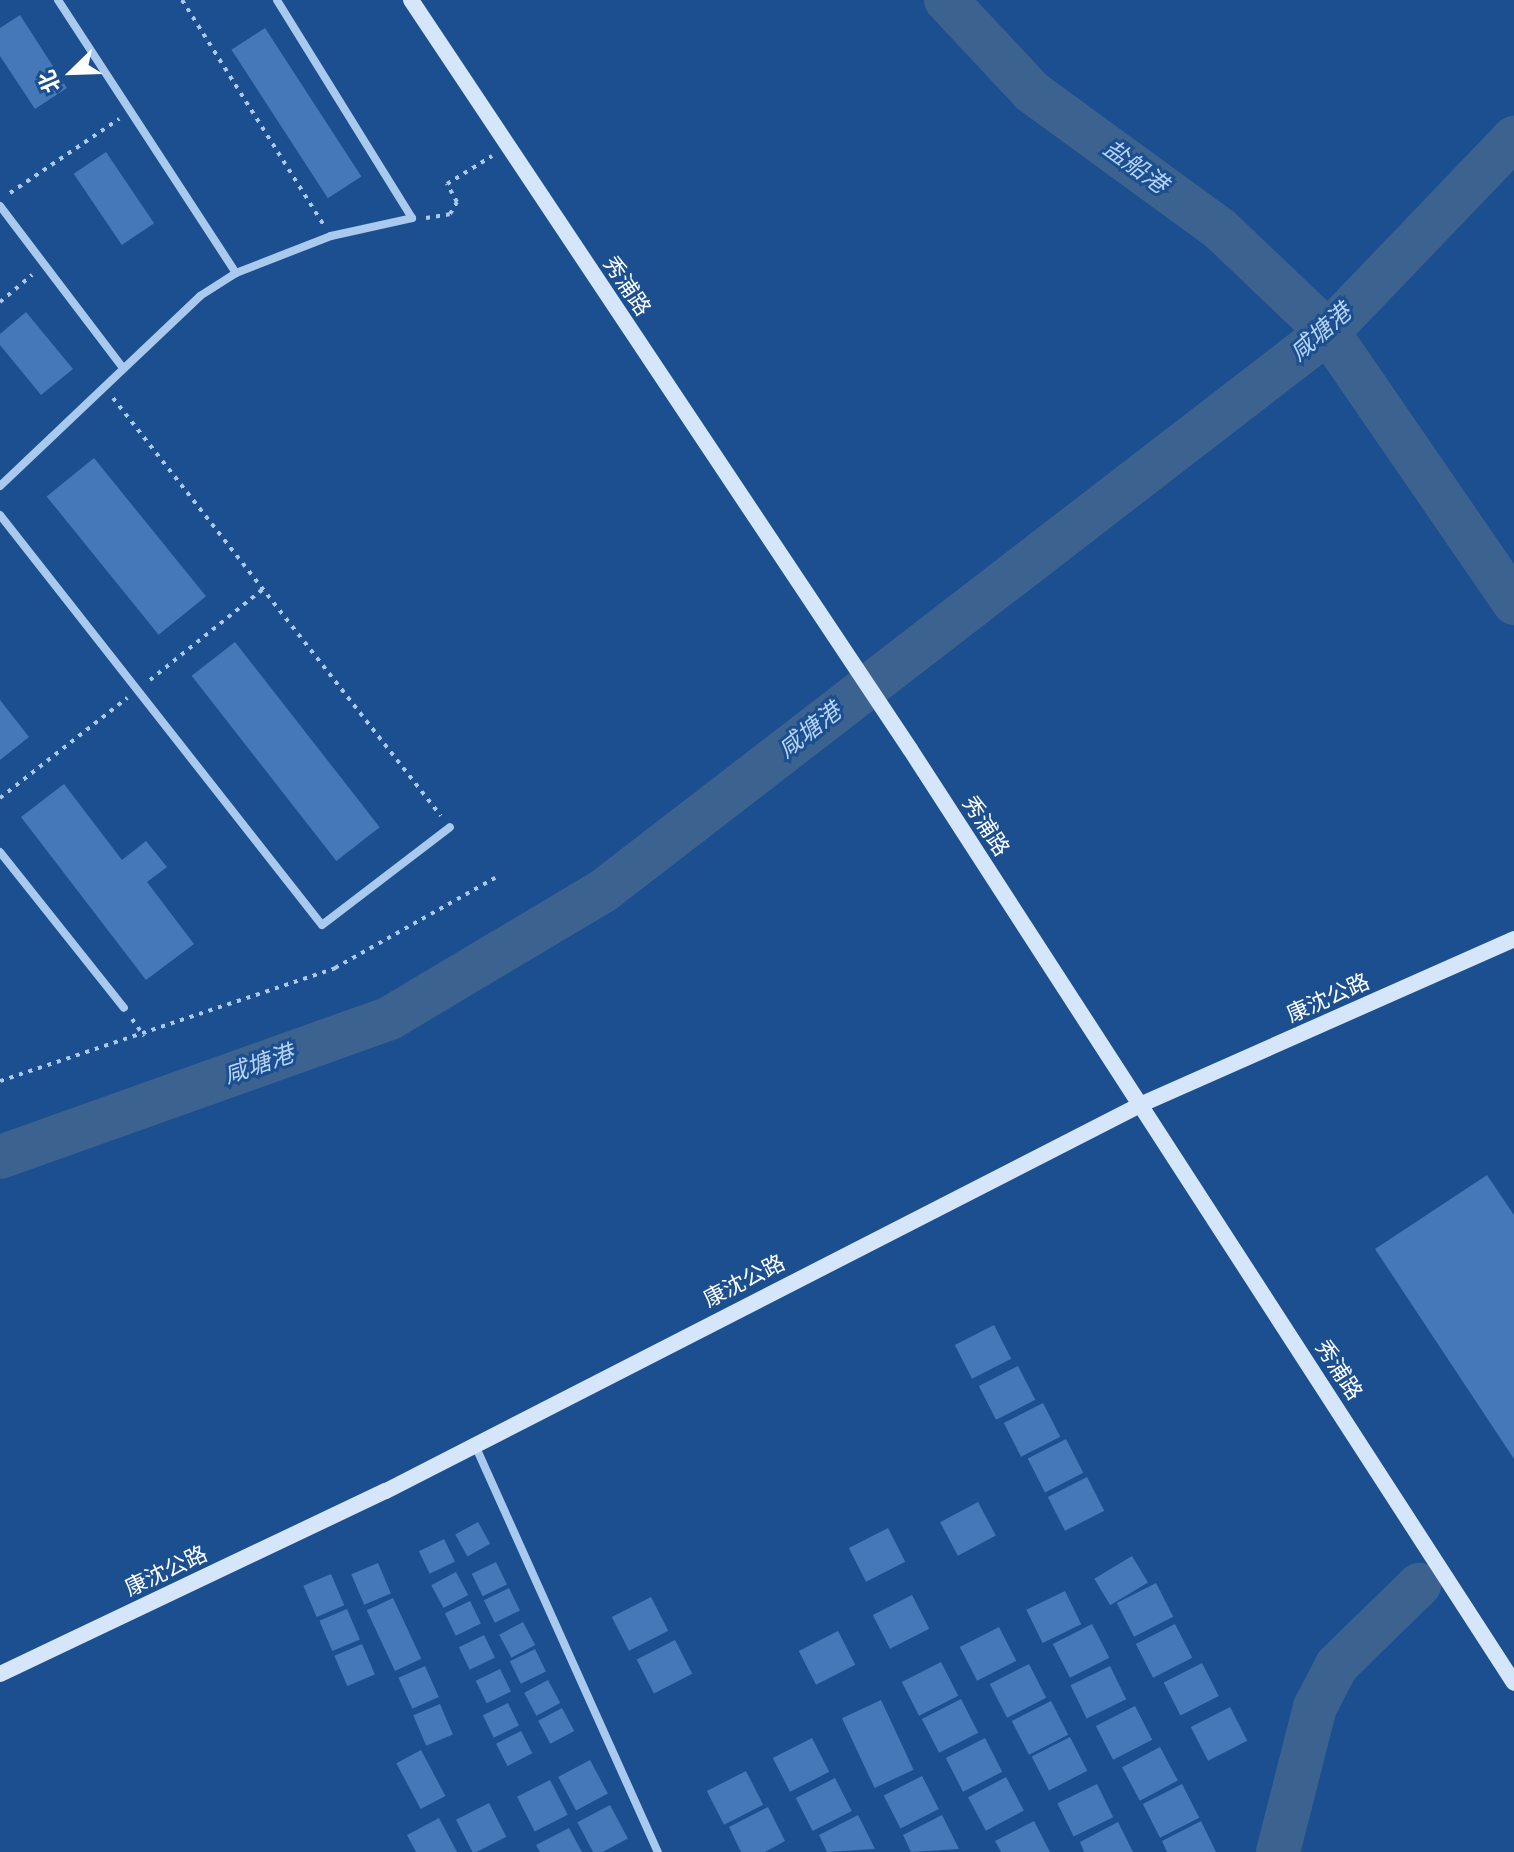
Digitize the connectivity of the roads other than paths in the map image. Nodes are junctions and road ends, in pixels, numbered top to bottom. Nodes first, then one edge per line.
1 (58, 0) edge
2 (277, 0) edge
3 (411, 0) edge
4 (0, 203) edge
5 (236, 273) junction
6 (123, 368) junction
7 (0, 486) edge
8 (0, 515) edge
9 (450, 827) road end
10 (0, 852) edge
11 (1514, 939) edge
12 (124, 1008) dead end
13 (1142, 1104) junction
14 (474, 1442) junction
15 (0, 1674) edge
16 (1514, 1683) edge
17 (658, 1852) edge

1 - 5 street
2 - 5 street
3 - 13 main road, 秀浦路
4 - 6 street
5 - 6 street
6 - 7 street
8 - 9 street
10 - 12 street
11 - 13 main road, 康沈公路
13 - 14 main road, 康沈公路
13 - 16 main road, 秀浦路
14 - 15 main road, 康沈公路
14 - 17 street

